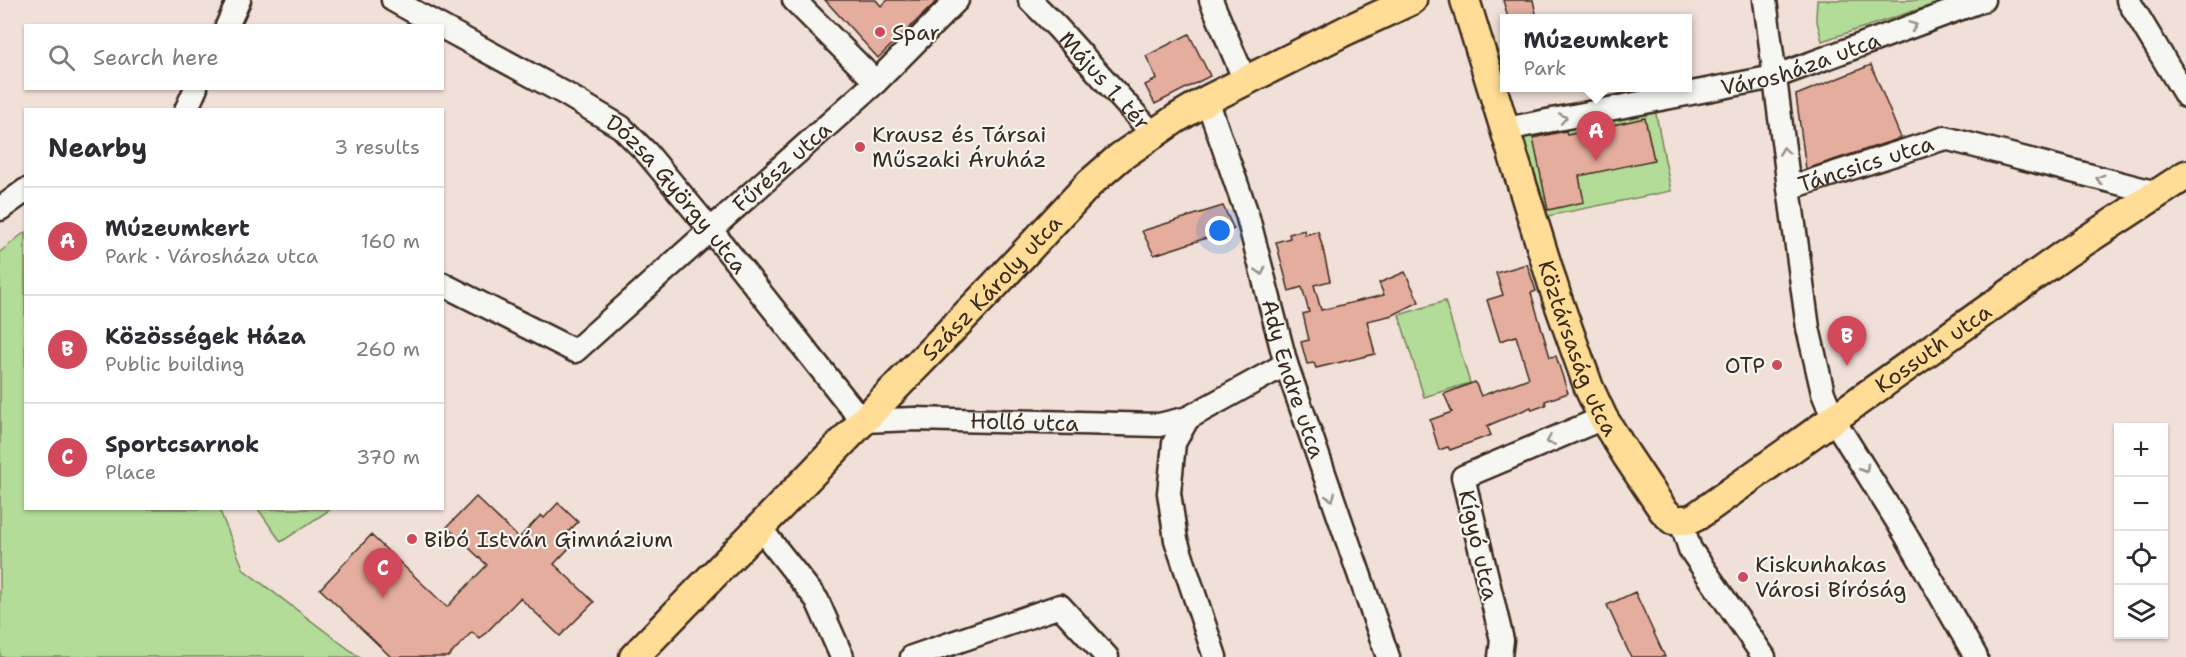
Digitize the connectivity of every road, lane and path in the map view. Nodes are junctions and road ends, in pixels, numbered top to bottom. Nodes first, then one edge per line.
1 (239, 0) edge
2 (393, 0) edge
3 (794, 0) edge
4 (957, 0) edge
5 (1030, 0) edge
6 (1211, 0) edge
7 (1412, 0) edge
8 (1465, 0) edge
9 (1766, 0) edge
10 (1983, 0) edge
11 (2128, 0) edge
12 (228, 24) edge
13 (437, 24) edge
14 (444, 28) edge
15 (1774, 77) junction
16 (1245, 81) junction
17 (876, 82) junction
18 (195, 90) edge
19 (2186, 96) edge
20 (1207, 100) junction
21 (187, 108) edge
22 (1506, 129) junction
23 (1154, 134) junction
24 (2186, 175) edge
25 (1789, 188) junction
26 (24, 191) edge
27 (2157, 193) junction
28 (0, 209) edge
29 (710, 228) junction
30 (444, 285) edge
31 (1286, 364) junction
32 (1188, 418) junction
33 (1603, 418) junction
34 (1834, 420) junction
35 (862, 422) junction
36 (1681, 522) junction
37 (760, 528) junction
38 (634, 657) edge
39 (842, 657) edge
40 (912, 657) edge
41 (1107, 657) edge
42 (1215, 657) edge
43 (1388, 657) edge
44 (1500, 657) edge
45 (1764, 657) edge
46 (1976, 657) edge

1 - 12 street
2 - 13 street, Dózsa György utca
3 - 17 street
4 - 17 street, Fűrész utca
5 - 23 street, Május 1. tér
6 - 16 street
7 - 16 main road, Szász Károly utca
8 - 22 main road, Köztársaság utca
9 - 15 street, Táncsics utca
15 -> 10 street, Városháza utca
11 - 19 street
14 - 29 street, Dózsa György utca
22 -> 15 street, Városháza utca
25 -> 15 street, Táncsics utca
16 - 20 main road, Szász Károly utca
17 - 29 street, Fűrész utca
18 - 21 street
20 - 23 main road, Szász Károly utca
20 -> 31 street, Ady Endre utca
22 - 33 main road, Köztársaság utca
23 - 35 main road, Szász Károly utca
24 - 27 main road, Kossuth utca
27 -> 25 street, Táncsics utca
25 - 34 street
26 - 28 street
27 - 34 main road, Kossuth utca
29 - 30 street, Fűrész utca
29 - 35 street, Dózsa György utca
31 - 32 street, Holló utca
31 -> 43 street, Ady Endre utca
32 - 35 street, Holló utca
32 - 42 street
33 - 36 main road, Köztársaság utca
33 -> 44 street, Kígyó utca
34 - 36 main road, Kossuth utca
34 -> 46 street
35 - 37 main road, Szász Károly utca
36 - 45 street
37 - 38 main road, Szász Károly utca
37 - 39 street
40 - 41 street

